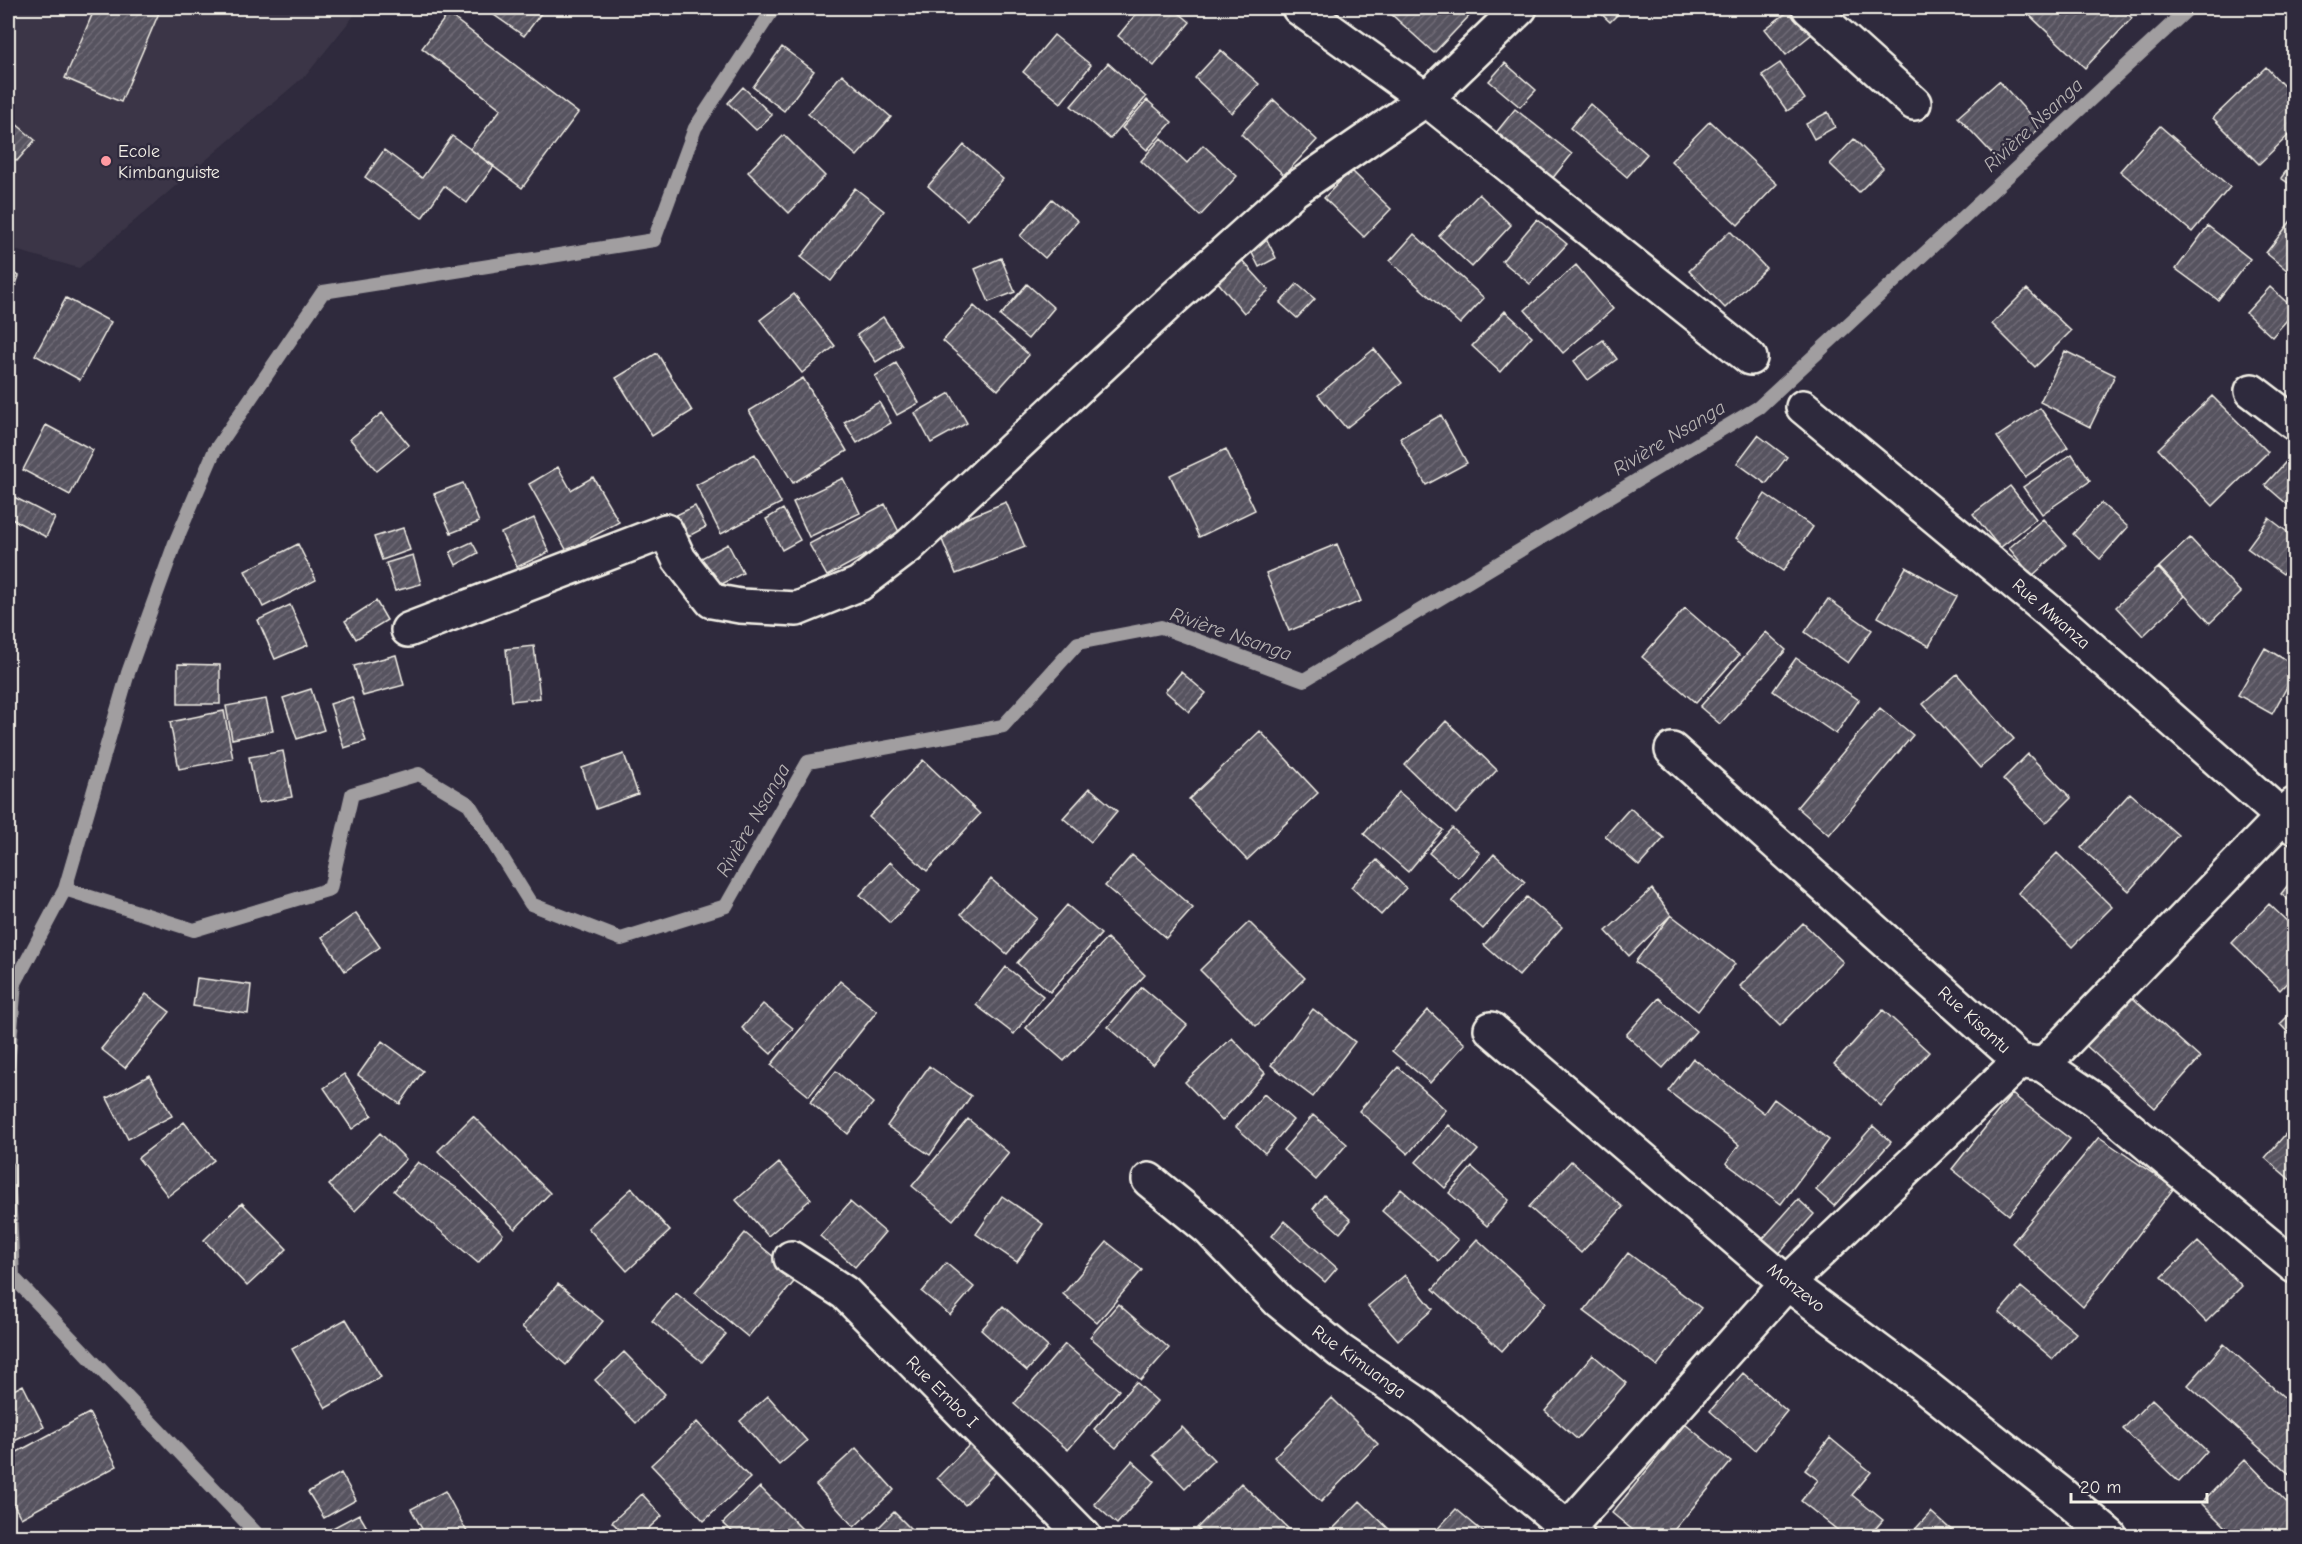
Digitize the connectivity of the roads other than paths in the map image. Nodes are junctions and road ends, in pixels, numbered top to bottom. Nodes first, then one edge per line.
1 (1299, 8) edge
2 (1520, 8) edge
3 (1809, 8) edge
4 (1426, 99) junction
5 (1914, 103) dead end
6 (1750, 358) dead end
7 (2252, 391) dead end
8 (1803, 407) dead end
9 (2295, 423) edge
10 (408, 630) dead end
11 (1672, 750) dead end
12 (2291, 817) edge
13 (1491, 1029) dead end
14 (2031, 1063) junction
15 (1149, 1180) dead end
16 (791, 1258) dead end
17 (2295, 1266) edge
18 (1787, 1283) junction
19 (1572, 1533) edge
20 (1084, 1536) edge
21 (2110, 1536) edge

1 - 4 street
2 - 4 street
3 - 5 street
4 - 6 street
4 - 10 street
7 - 9 street
8 - 12 street, Rue Mwanza
11 - 14 street, Rue Kisantu
12 - 14 street
13 - 18 street, Manzevo
14 - 17 street, Rue Kisantu
14 - 18 street
15 - 19 street, Rue Kimuanga
16 - 20 street, Rue Embo I
18 - 19 street
18 - 21 street, Manzevo

